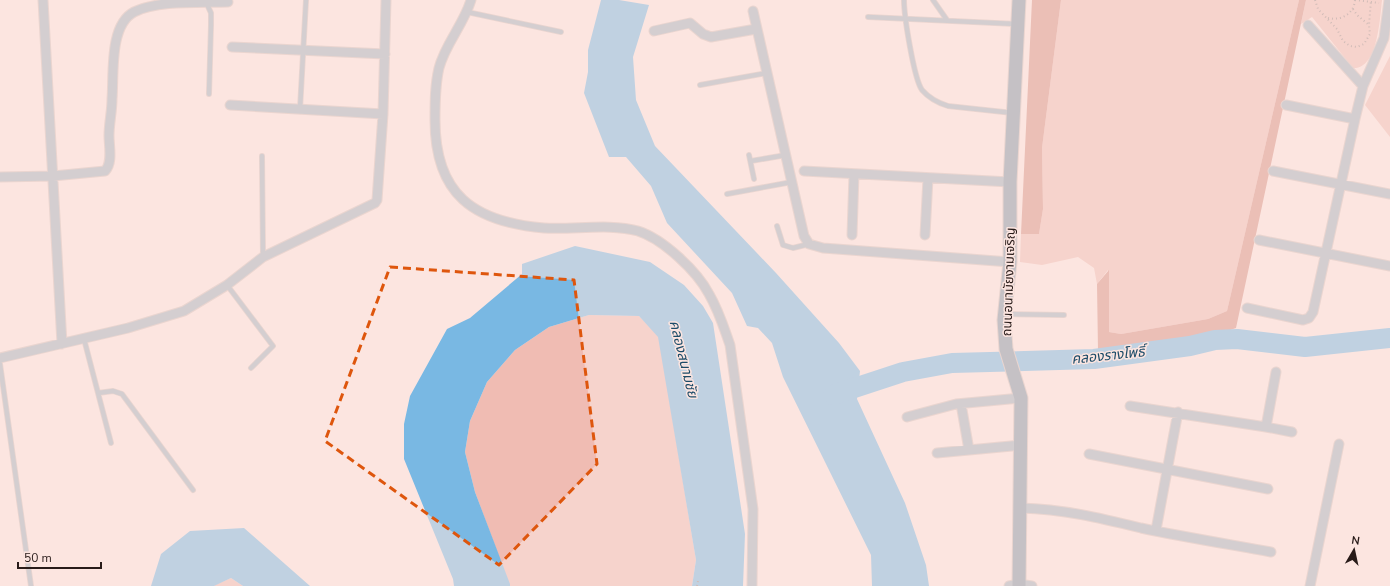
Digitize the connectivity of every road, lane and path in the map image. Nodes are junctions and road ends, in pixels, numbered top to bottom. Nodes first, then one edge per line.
1 (43, 0) edge
2 (306, 0) edge
3 (386, 0) edge
4 (471, 0) edge
5 (904, 0) edge
6 (933, 0) edge
7 (1019, 0) edge
8 (1315, 0) edge
9 (1355, 0) edge
10 (1371, 1) edge
11 (206, 2) junction
12 (228, 2) dead end
13 (1389, 2) edge
14 (1354, 9) dead end
15 (753, 11) dead end
16 (467, 12) junction
17 (868, 17) dead end
18 (1327, 17) junction
19 (904, 18) junction
20 (947, 20) junction
21 (1018, 24) junction
22 (1308, 25) dead end
23 (1369, 25) junction
24 (756, 29) junction
25 (654, 31) dead end
26 (561, 32) dead end
27 (1387, 39) edge
28 (232, 47) dead end
29 (303, 50) junction
30 (385, 54) junction
31 (767, 73) junction
32 (700, 85) dead end
33 (1363, 86) junction
34 (208, 94) dead end
35 (230, 105) dead end
36 (1286, 105) dead end
37 (300, 109) junction
38 (1013, 113) junction
39 (383, 114) junction
40 (1355, 119) junction
41 (749, 155) dead end
42 (786, 155) junction
43 (262, 156) dead end
44 (751, 161) junction
45 (804, 171) dead end
46 (1273, 171) dead end
47 (854, 174) junction
48 (53, 176) junction
49 (0, 177) edge
50 (928, 178) junction
51 (754, 179) dead end
52 (792, 182) junction
53 (1010, 182) junction
54 (1340, 184) junction
55 (727, 194) dead end
56 (1390, 194) edge
57 (777, 226) dead end
58 (852, 235) dead end
59 (925, 235) dead end
60 (1259, 240) dead end
61 (809, 244) junction
62 (1325, 253) junction
63 (263, 257) junction
64 (1010, 262) junction
65 (1390, 266) edge
66 (227, 285) junction
67 (1246, 308) dead end
68 (1004, 314) junction
69 (1064, 315) dead end
70 (84, 338) junction
71 (62, 344) junction
72 (0, 358) edge
73 (0, 364) edge
74 (251, 368) dead end
75 (1276, 372) dead end
76 (98, 393) junction
77 (1021, 398) junction
78 (962, 404) junction
79 (1130, 406) dead end
80 (1178, 412) junction
81 (907, 417) dead end
82 (1266, 427) junction
83 (1292, 432) dead end
84 (110, 443) dead end
85 (1339, 444) dead end
86 (1022, 445) junction
87 (969, 450) junction
88 (937, 453) dead end
89 (1089, 454) dead end
90 (1168, 470) junction
91 (1268, 489) dead end
92 (193, 490) dead end
93 (1021, 508) junction
94 (1156, 530) junction
95 (1270, 552) dead end
96 (698, 581) dead end
97 (1019, 585) edge
98 (31, 586) edge
99 (697, 586) edge
100 (752, 586) edge
101 (1310, 586) edge

1 - 48 street
2 - 29 lane
3 - 30 street
4 - 16 street
5 - 19 lane
6 - 20 lane
7 - 21 street, ถนนอนามัยงามเจริญ
8 - 18 path
9 - 10 path
9 - 18 path
10 - 13 path
10 - 23 path
11 - 12 street
11 - 34 lane
11 - 48 street
13 - 27 street
14 - 23 path
15 - 24 street
16 - 26 lane
16 - 100 street
17 - 19 lane
18 - 23 path
19 - 20 lane
19 - 38 lane
20 - 21 lane
21 - 38 street, ถนนอนามัยงามเจริญ
22 - 33 street
24 - 25 street
24 - 31 street
27 - 33 street
28 - 29 street
29 - 30 street
29 - 37 lane
30 - 39 street
31 - 32 lane
31 - 42 street
33 - 40 street
35 - 37 street
36 - 40 street
37 - 39 street
38 - 53 street, ถนนอนามัยงามเจริญ
39 - 63 street
40 - 54 street
41 - 44 lane
42 - 44 lane
42 - 52 street
43 - 63 lane
44 - 51 lane
45 - 47 street
46 - 54 street
47 - 50 street
47 - 58 street
48 - 49 street
48 - 71 street
50 - 53 street
50 - 59 street
52 - 55 lane
52 - 61 street
53 - 64 street, ถนนอนามัยงามเจริญ
54 - 56 street
54 - 62 street
57 - 61 lane
60 - 62 street
61 - 64 street
62 - 65 street
62 - 67 street
63 - 66 street
64 - 68 street, ถนนอนามัยงามเจริญ
66 - 70 street
66 - 74 lane
68 - 69 lane
68 - 77 street, ถนนอนามัยงามเจริญ
70 - 71 street
70 - 76 lane
71 - 72 street
73 - 98 lane
75 - 82 street
76 - 84 lane
76 - 92 lane
77 - 78 street
77 - 86 street, ถนนอนามัยงามเจริญ
78 - 81 street
78 - 87 street
79 - 80 street
80 - 82 street
80 - 90 street
82 - 83 street
85 - 101 street
86 - 87 street
86 - 93 street, ถนนอนามัยงามเจริญ
87 - 88 street
89 - 90 street
90 - 91 street
90 - 94 street
93 - 94 street
93 - 97 street, ถนนอนามัยงามเจริญ
94 - 95 street
96 - 99 path

